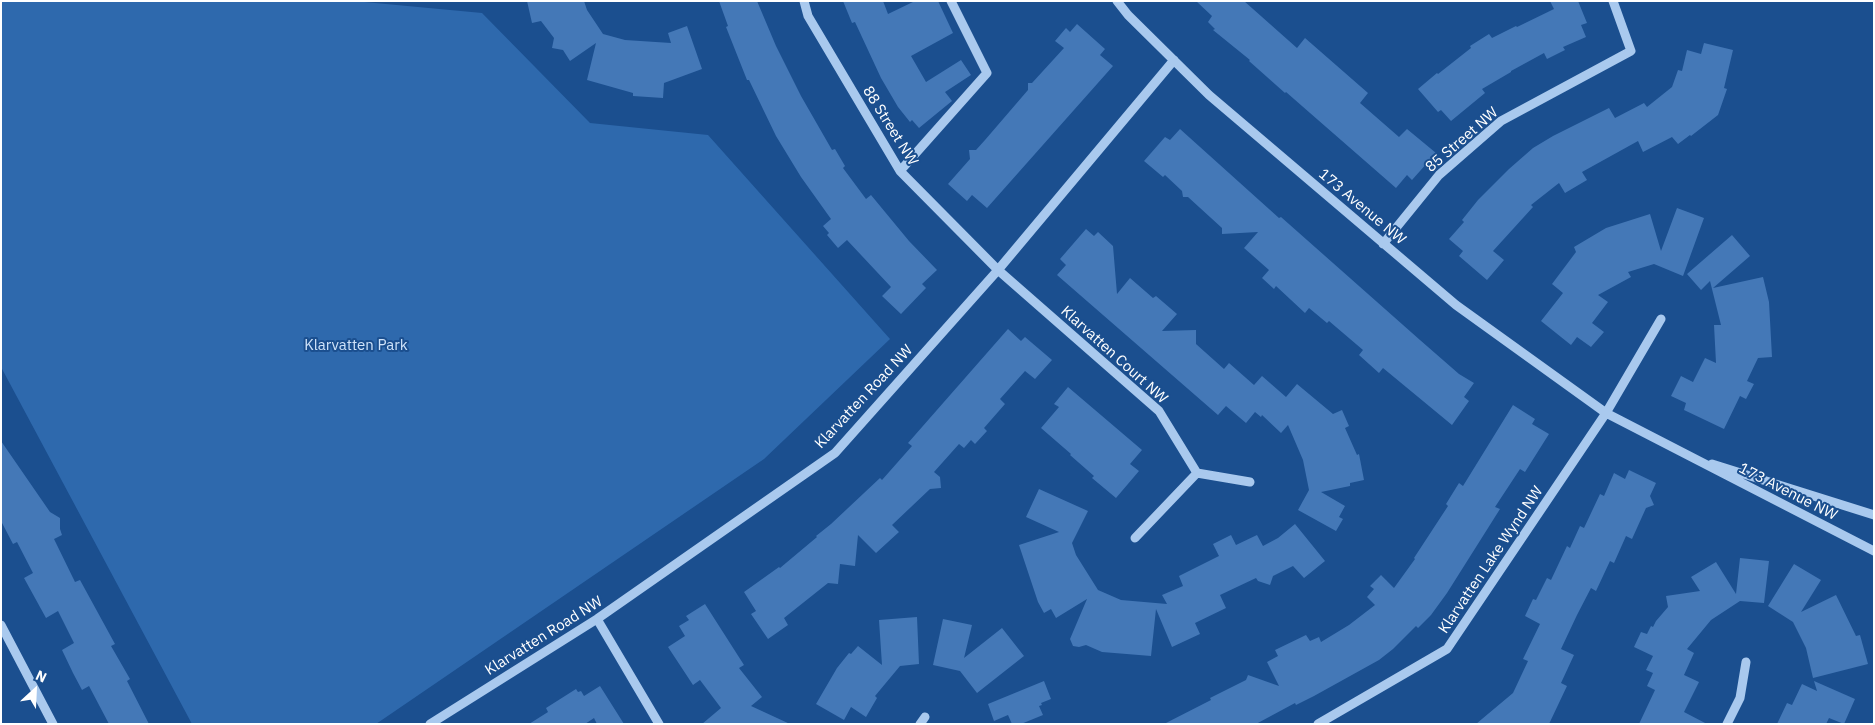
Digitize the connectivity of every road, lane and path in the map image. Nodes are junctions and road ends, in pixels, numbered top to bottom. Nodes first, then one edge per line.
1 (804, 1) edge
2 (951, 1) edge
3 (1118, 1) edge
4 (1613, 1) edge
5 (1174, 60) junction
6 (900, 171) junction
7 (1383, 244) junction
8 (998, 270) junction
9 (1661, 319) dead end
10 (1606, 413) junction
11 (1690, 457) junction
12 (1197, 473) junction
13 (1250, 482) dead end
14 (1874, 515) edge
15 (1135, 538) dead end
16 (1874, 551) edge
17 (597, 619) junction
18 (1, 625) edge
19 (1746, 662) dead end
20 (53, 724) edge
21 (430, 724) edge
22 (659, 724) edge
23 (1318, 724) edge
24 (1727, 724) edge

1 - 6 street, 88 Street NW
2 - 6 street
3 - 5 street, 173 Avenue NW
4 - 7 street, 85 Street NW
5 - 7 street, 173 Avenue NW
5 - 8 street, Klarvatten Road NW
6 - 8 street, 88 Street NW
7 - 10 street, 173 Avenue NW
8 - 12 street, Klarvatten Court NW
8 - 17 street, Klarvatten Road NW
9 - 10 street
10 - 11 street, 173 Avenue NW
10 - 23 street, Klarvatten Lake Wynd NW
11 - 14 street, 173 Avenue NW
11 - 16 street, 173 Avenue NW
12 - 13 street
12 - 15 street
17 - 21 street, Klarvatten Road NW
17 - 22 street
18 - 20 street
19 - 24 street

